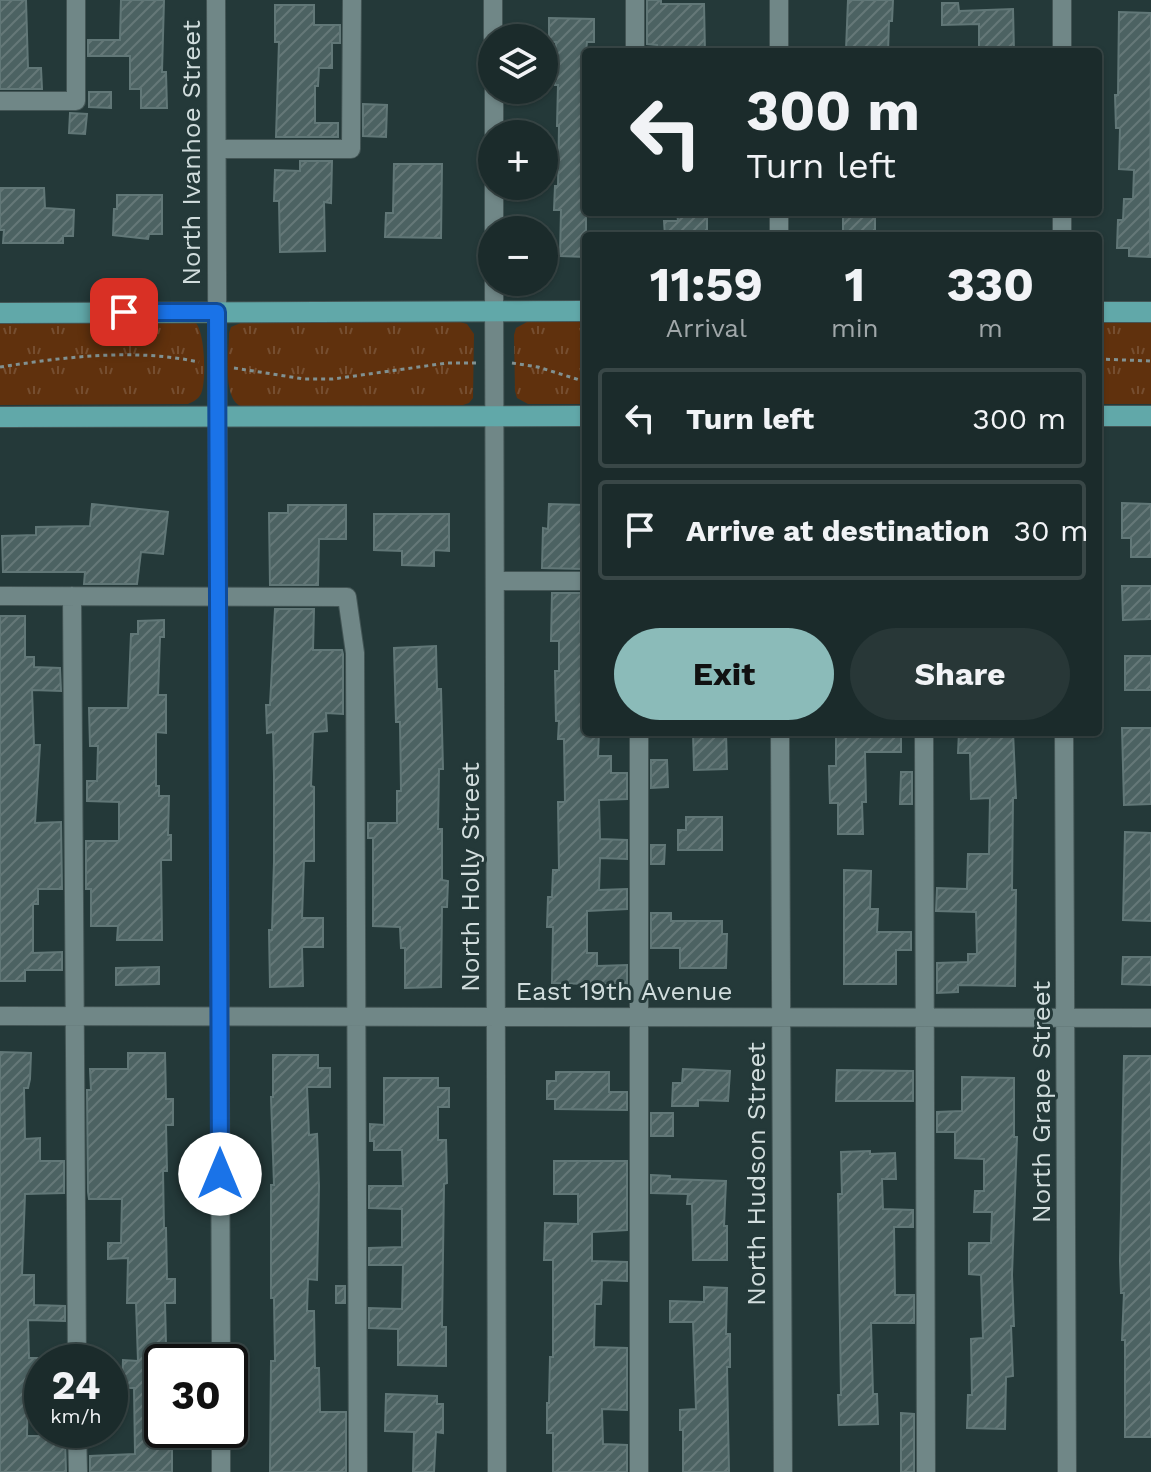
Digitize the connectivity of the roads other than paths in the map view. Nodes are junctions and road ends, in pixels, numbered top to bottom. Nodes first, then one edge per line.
1 (76, 0) edge
2 (216, 0) edge
3 (352, 0) edge
4 (493, 0) edge
5 (635, 0) edge
6 (779, 0) edge
7 (1062, 0) edge
8 (493, 24) edge
9 (635, 48) edge
10 (779, 48) edge
11 (1062, 48) edge
12 (0, 101) edge
13 (217, 149) junction
14 (494, 296) edge
15 (494, 311) junction
16 (582, 311) edge
17 (217, 312) junction
18 (1102, 312) edge
19 (1151, 312) edge
20 (0, 313) edge
21 (494, 416) junction
22 (582, 416) edge
23 (1102, 416) edge
24 (1151, 416) edge
25 (0, 417) edge
26 (218, 417) junction
27 (495, 581) junction
28 (582, 581) edge
29 (0, 596) edge
30 (72, 596) junction
31 (217, 596) junction
32 (639, 736) edge
33 (780, 736) edge
34 (924, 736) edge
35 (1064, 736) edge
36 (0, 1016) edge
37 (75, 1016) junction
38 (355, 1016) junction
39 (219, 1017) junction
40 (497, 1017) junction
41 (638, 1017) junction
42 (781, 1018) junction
43 (924, 1018) junction
44 (1067, 1018) junction
45 (1151, 1018) edge
46 (77, 1344) edge
47 (221, 1344) edge
48 (77, 1448) edge
49 (221, 1448) edge
50 (78, 1472) edge
51 (221, 1472) edge
52 (358, 1472) edge
53 (497, 1472) edge
54 (639, 1472) edge
55 (783, 1472) edge
56 (926, 1472) edge
57 (1067, 1472) edge

1 - 12 street
2 - 13 street, North Ivanhoe Street
3 - 13 street
4 - 8 street
5 - 9 street
6 - 10 street
7 - 11 street
13 - 17 street, North Ivanhoe Street
14 - 15 street, North Holly Street
15 - 16 main road
15 - 17 main road
15 - 21 street, North Holly Street
17 - 20 main road
17 - 26 street, North Ivanhoe Street
18 - 19 main road
21 - 22 main road
21 - 26 main road
21 - 27 street, North Holly Street
23 - 24 main road
25 - 26 main road
26 - 31 street, North Ivanhoe Street
27 - 28 street
27 - 40 street, North Holly Street
29 - 30 street
30 - 31 street
30 - 37 street
31 - 38 street
31 - 39 street, North Ivanhoe Street
32 - 41 street
33 - 42 street, North Hudson Street
34 - 43 street
35 - 44 street, North Grape Street
36 - 37 street, East 19th Avenue
37 - 39 street, East 19th Avenue
37 - 46 street
38 - 39 street, East 19th Avenue
38 - 40 street, East 19th Avenue
38 - 52 street
39 - 47 street, North Ivanhoe Street
40 - 41 street, East 19th Avenue
40 - 53 street, North Holly Street
41 - 42 street, East 19th Avenue
41 - 54 street
42 - 43 street, East 19th Avenue
42 - 55 street, North Hudson Street
43 - 44 street, East 19th Avenue
43 - 56 street
44 - 45 street, East 19th Avenue
44 - 57 street, North Grape Street
48 - 50 street
49 - 51 street

